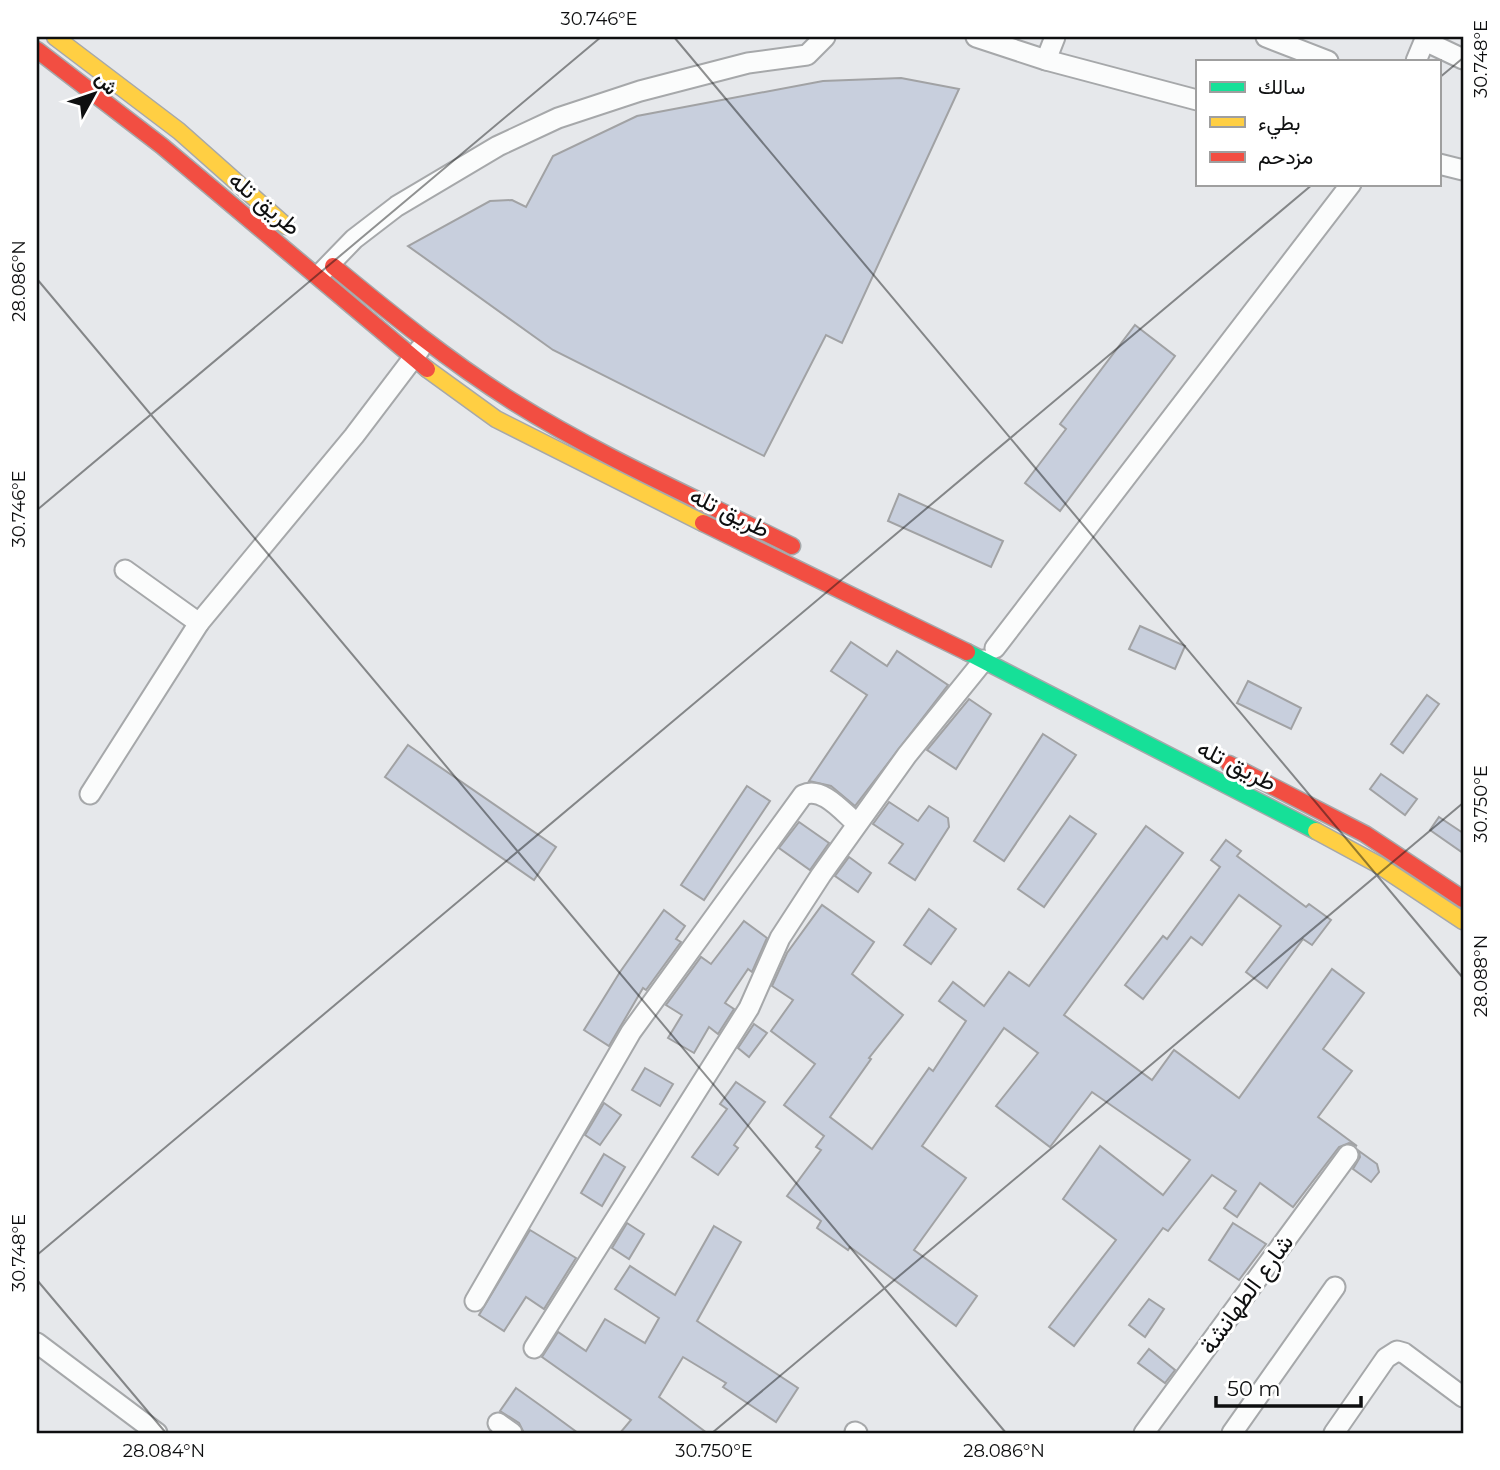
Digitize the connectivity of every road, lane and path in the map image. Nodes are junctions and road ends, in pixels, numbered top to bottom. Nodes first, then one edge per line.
1 (55, 37) edge
2 (825, 37) edge
3 (976, 37) edge
4 (1055, 37) edge
5 (1266, 37) edge
6 (1426, 39) edge
7 (37, 50) edge
8 (1463, 59) edge
9 (1046, 60) junction
10 (1325, 60) edge
11 (1416, 60) edge
12 (1196, 100) edge
13 (1440, 164) edge
14 (1463, 170) edge
15 (1349, 186) edge
16 (300, 238) dead end
17 (322, 265) junction
18 (425, 342) junction
19 (412, 359) junction
20 (514, 402) junction
21 (502, 423) junction
22 (802, 551) dead end
23 (125, 570) dead end
24 (862, 581) dead end
25 (854, 598) junction
26 (922, 611) dead end
27 (198, 623) junction
28 (990, 654) junction
29 (1020, 660) dead end
30 (1220, 760) dead end
31 (90, 794) dead end
32 (856, 823) junction
33 (1463, 899) edge
34 (1463, 921) edge
35 (1348, 1155) dead end
36 (1335, 1287) dead end
37 (475, 1301) dead end
38 (37, 1343) edge
39 (534, 1348) dead end
40 (1463, 1397) edge
41 (157, 1433) edge
42 (1144, 1433) edge
43 (1232, 1433) edge
44 (1334, 1433) edge

1 - 16 main road, طريق تله
2 - 17 street
3 - 9 street
4 - 9 street
5 - 10 street
6 - 8 street
6 - 11 street
7 - 17 main road, طريق تله
9 - 12 street
13 - 14 street
15 - 28 street
17 - 18 main road, طريق تله
17 - 19 main road, طريق تله
18 - 19 street
18 - 20 main road, طريق تله
19 - 21 main road, طريق تله
19 - 27 street
20 - 21 main road
20 - 22 main road, طريق تله
21 - 25 main road, طريق تله
23 - 27 street
24 - 25 main road
25 - 28 main road, طريق تله
26 - 28 main road, طريق تله
27 - 31 street
28 - 29 main road, طريق تله
28 - 32 street
28 - 34 main road, طريق تله
30 - 33 main road, طريق تله
32 - 37 street
32 - 39 street
35 - 42 street, شارع الطهانشة
36 - 43 street
38 - 41 street
40 - 44 street

